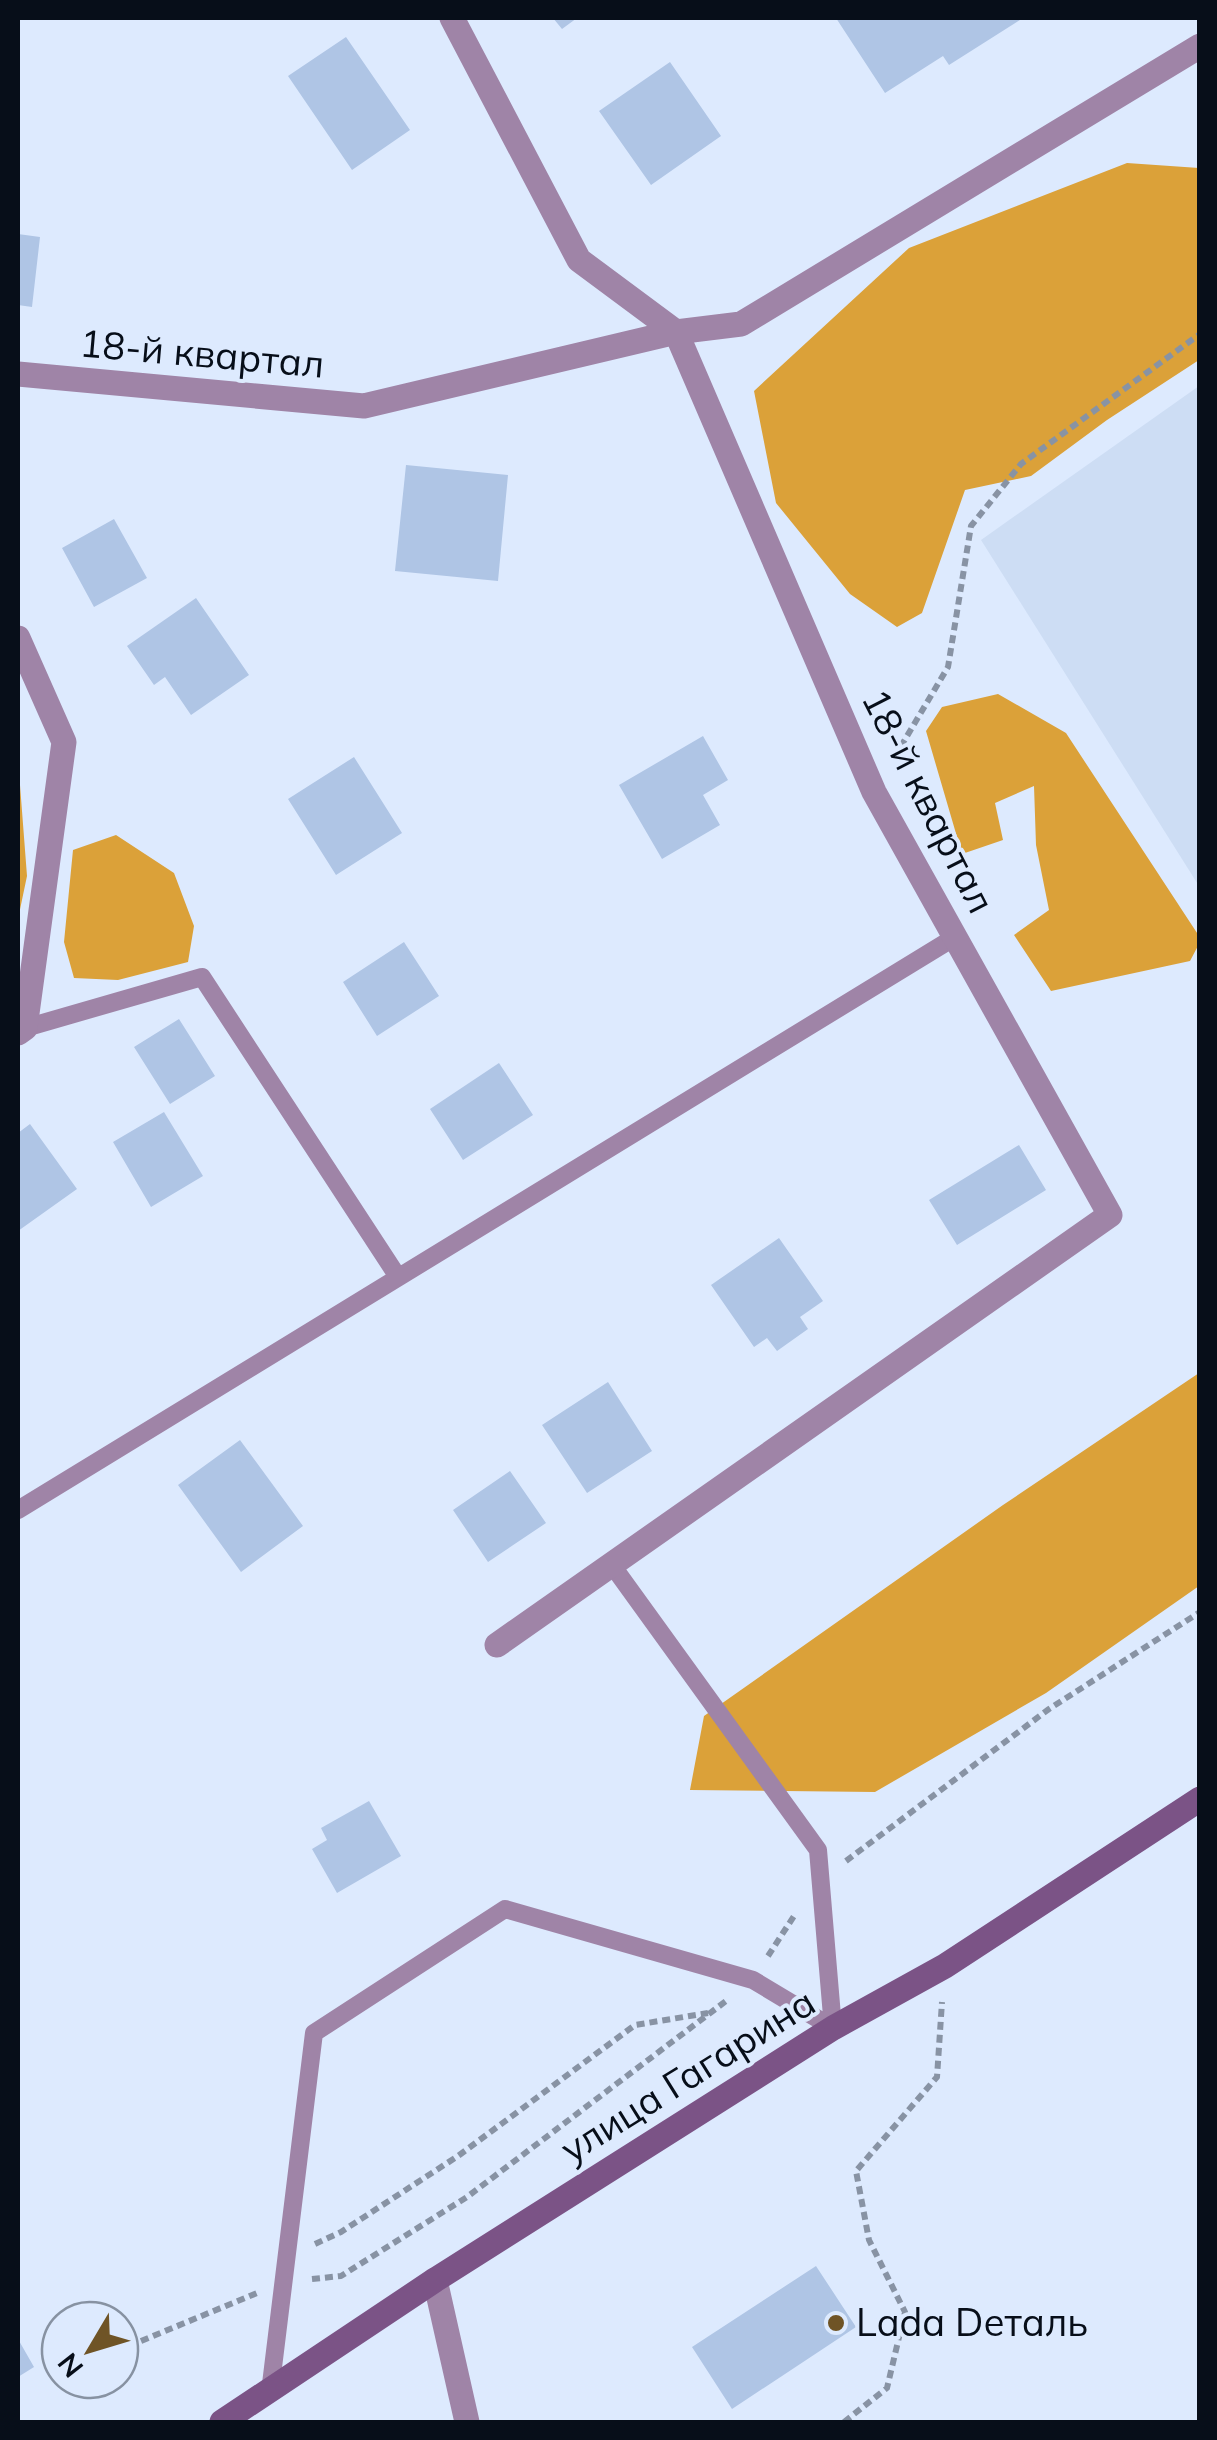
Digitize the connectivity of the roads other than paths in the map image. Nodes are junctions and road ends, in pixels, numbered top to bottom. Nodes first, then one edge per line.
1 (452, 18) edge
2 (1200, 46) edge
3 (676, 332) junction
4 (18, 374) edge
5 (18, 638) edge
6 (955, 937) junction
7 (21, 1030) edge
8 (398, 1278) junction
9 (18, 1510) edge
10 (612, 1565) junction
11 (497, 1645) dead end
12 (1200, 1800) edge
13 (832, 2028) junction
14 (434, 2280) junction
15 (270, 2392) junction
16 (222, 2422) edge
17 (467, 2422) edge

1 - 3 street
2 - 3 street
3 - 4 street, 18-й квартал
3 - 6 street, 18-й квартал
5 - 7 street
6 - 8 lane
6 - 10 street, 18-й квартал
7 - 8 lane
8 - 9 lane
10 - 11 street, 18-й квартал
10 - 13 lane
12 - 13 main road, улица Гагарина
13 - 14 main road, улица Гагарина
13 - 15 lane
14 - 15 main road, улица Гагарина
14 - 17 street
15 - 16 main road, улица Гагарина

